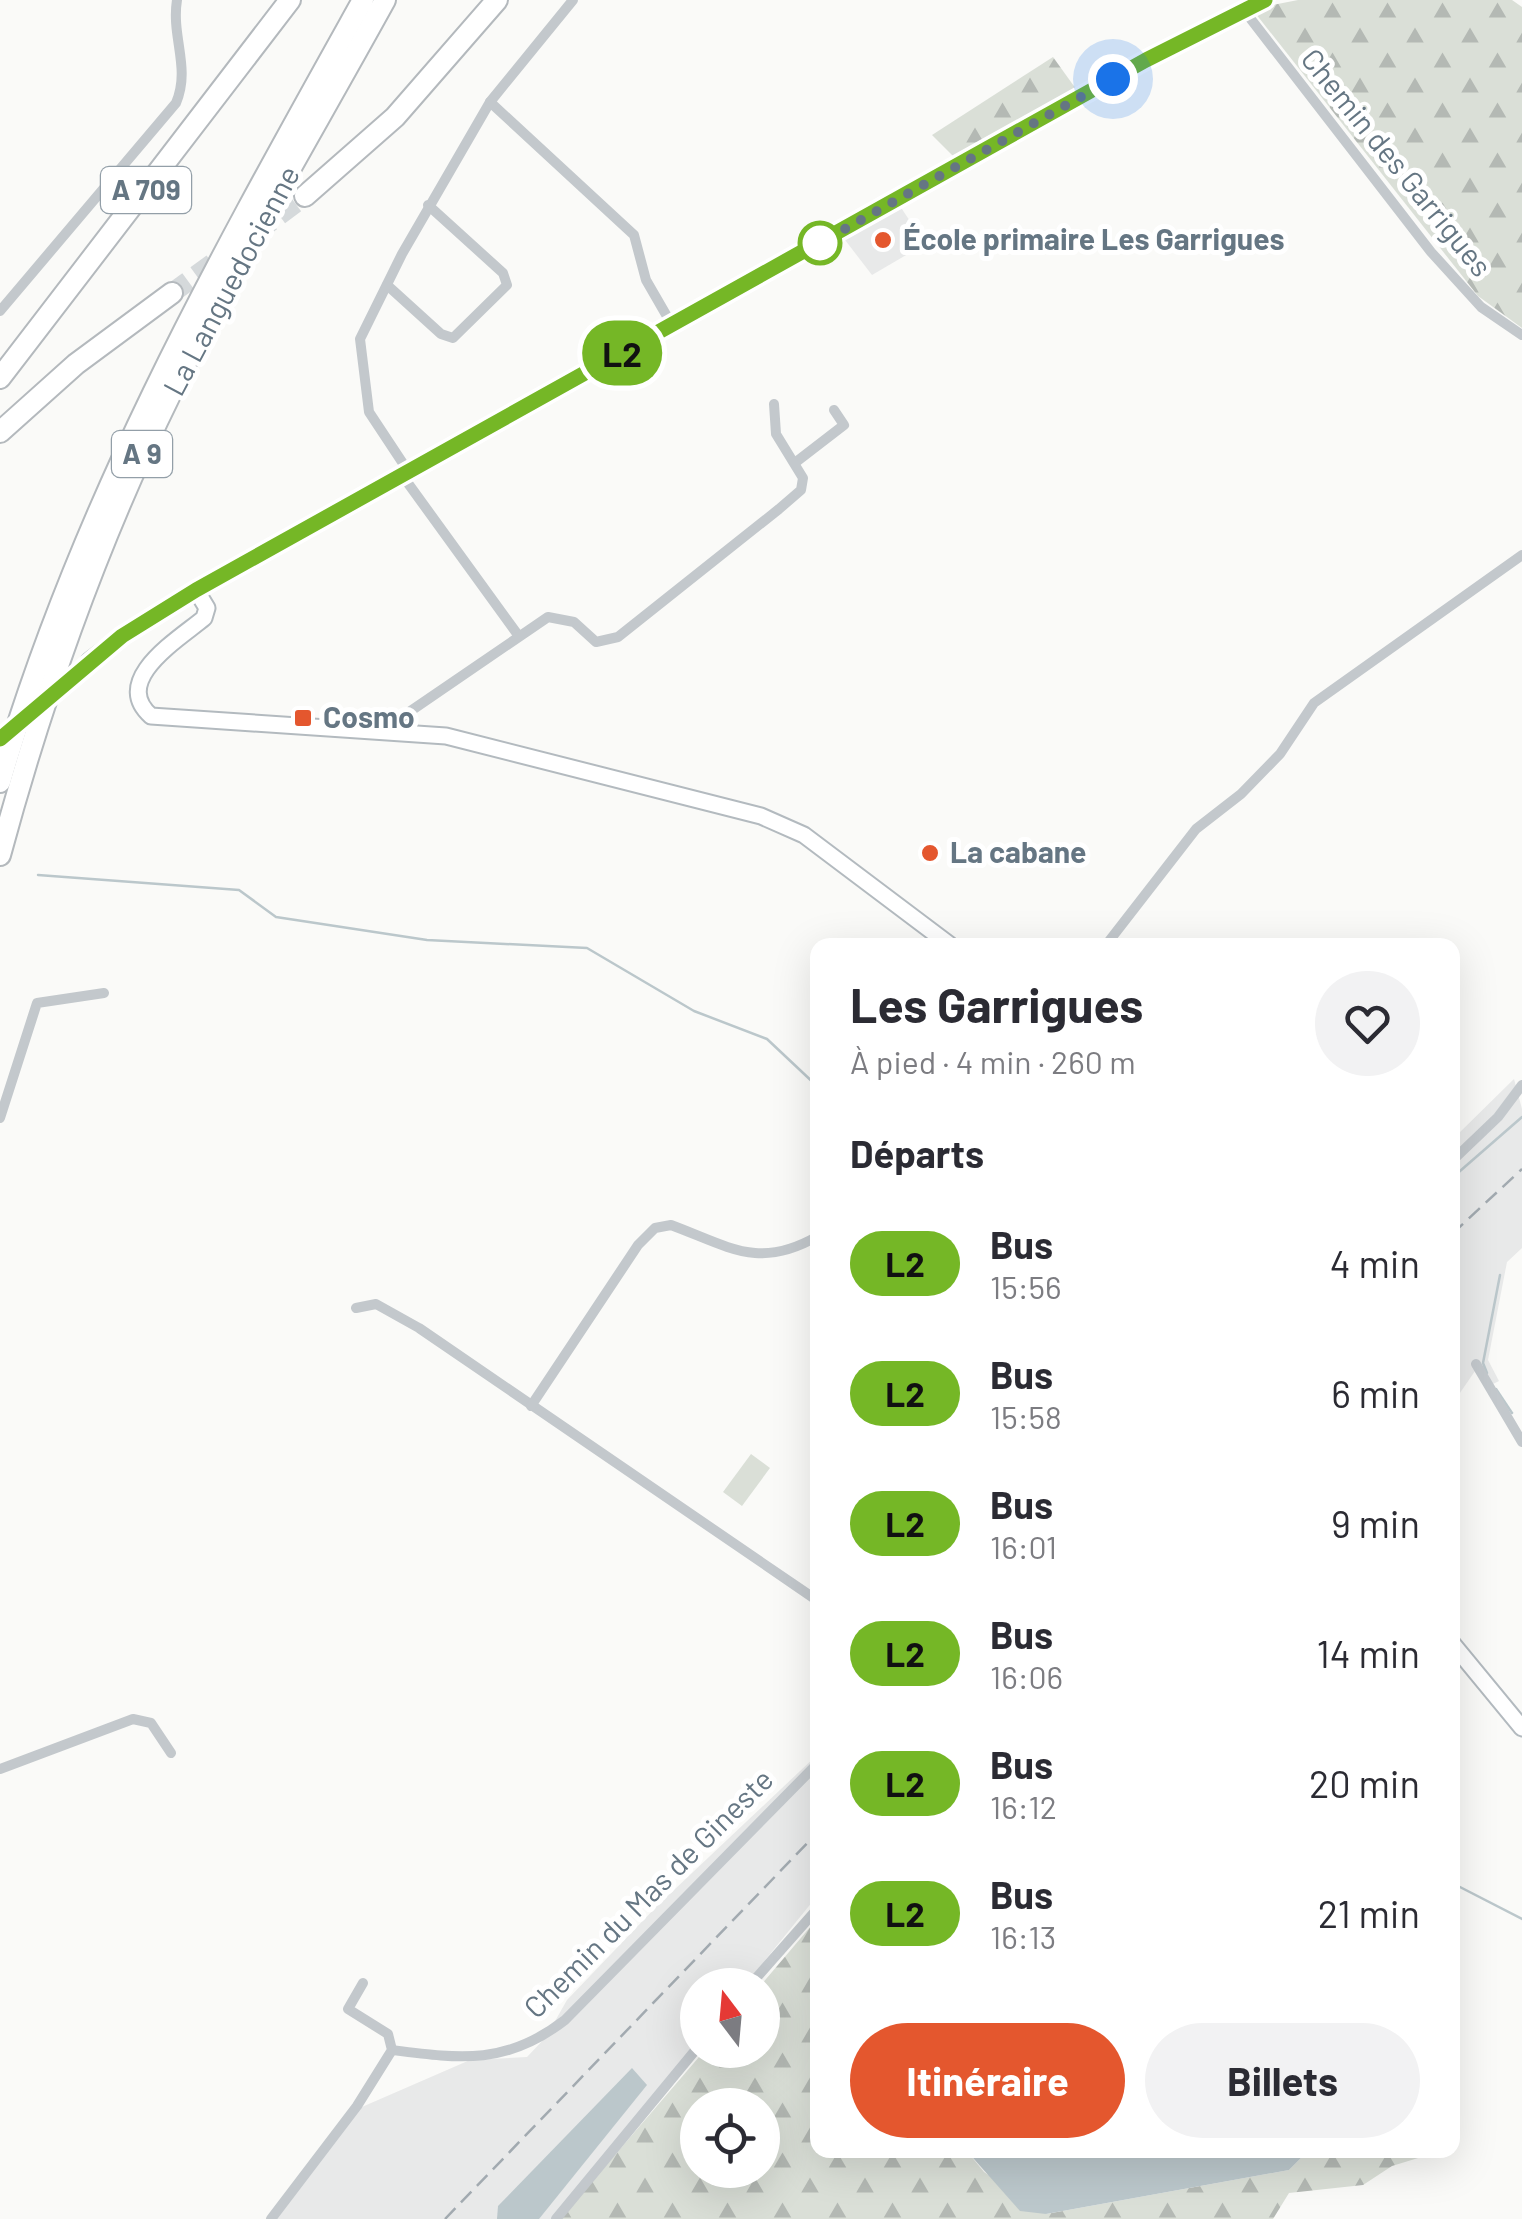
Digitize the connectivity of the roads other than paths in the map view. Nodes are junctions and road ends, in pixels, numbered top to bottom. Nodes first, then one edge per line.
1 (177, 0) edge
2 (290, 0) edge
3 (362, 0) edge
4 (385, 0) edge
5 (497, 0) edge
6 (573, 0) edge
7 (1266, 0) edge
8 (1244, 9) junction
9 (490, 102) junction
10 (305, 196) tunnel mouth
11 (428, 205) junction
12 (387, 285) junction
13 (172, 294) tunnel mouth
14 (0, 311) edge
15 (672, 325) junction
16 (1522, 335) edge
17 (0, 378) edge
18 (774, 404) dead end
19 (834, 410) dead end
20 (0, 432) edge
21 (796, 462) junction
22 (405, 473) junction
23 (1522, 555) edge
24 (196, 590) junction
25 (518, 635) junction
26 (89, 661) tunnel mouth
27 (394, 730) junction
28 (0, 782) edge
29 (0, 855) edge
30 (941, 938) edge
31 (1111, 938) edge
32 (104, 993) dead end
33 (1522, 1085) edge
34 (0, 1118) edge
35 (1460, 1153) edge
36 (810, 1240) edge
37 (356, 1308) dead end
38 (1476, 1364) dead end
39 (531, 1406) junction
40 (1522, 1412) edge
41 (1510, 1420) junction
42 (1522, 1442) edge
43 (810, 1597) edge
44 (1460, 1653) edge
45 (1522, 1728) edge
46 (171, 1753) dead end
47 (0, 1770) edge
48 (810, 1771) edge
49 (810, 1917) edge
50 (765, 1968) edge
51 (362, 1983) dead end
52 (392, 2050) junction
53 (681, 2068) edge
54 (271, 2219) edge
55 (556, 2219) edge

1 - 14 street
2 - 17 highway, A 709
3 - 28 highway, La Languedocienne / A 9
4 - 29 highway, La Languedocienne / A 9
5 - 10 highway
6 - 9 street
7 - 8 street
8 - 15 street
8 - 16 street, Chemin des Garrigues
9 - 11 street
9 - 15 street
11 - 12 street
11 - 12 street
12 - 22 street
13 - 20 highway
15 - 22 street
18 - 21 street
19 - 21 street
21 - 25 street
22 - 24 street
22 - 25 street
23 - 31 street
24 - 26 street
24 - 27 street
25 - 27 street
27 - 30 street
32 - 34 street
33 - 35 street
36 - 39 street
37 - 39 street
38 - 41 street
39 - 43 street
40 - 41 street
41 - 42 street
44 - 45 street
46 - 47 street
48 - 52 street, Chemin du Mas de Gineste
49 - 50 street
51 - 52 street
52 - 54 street
53 - 55 street

